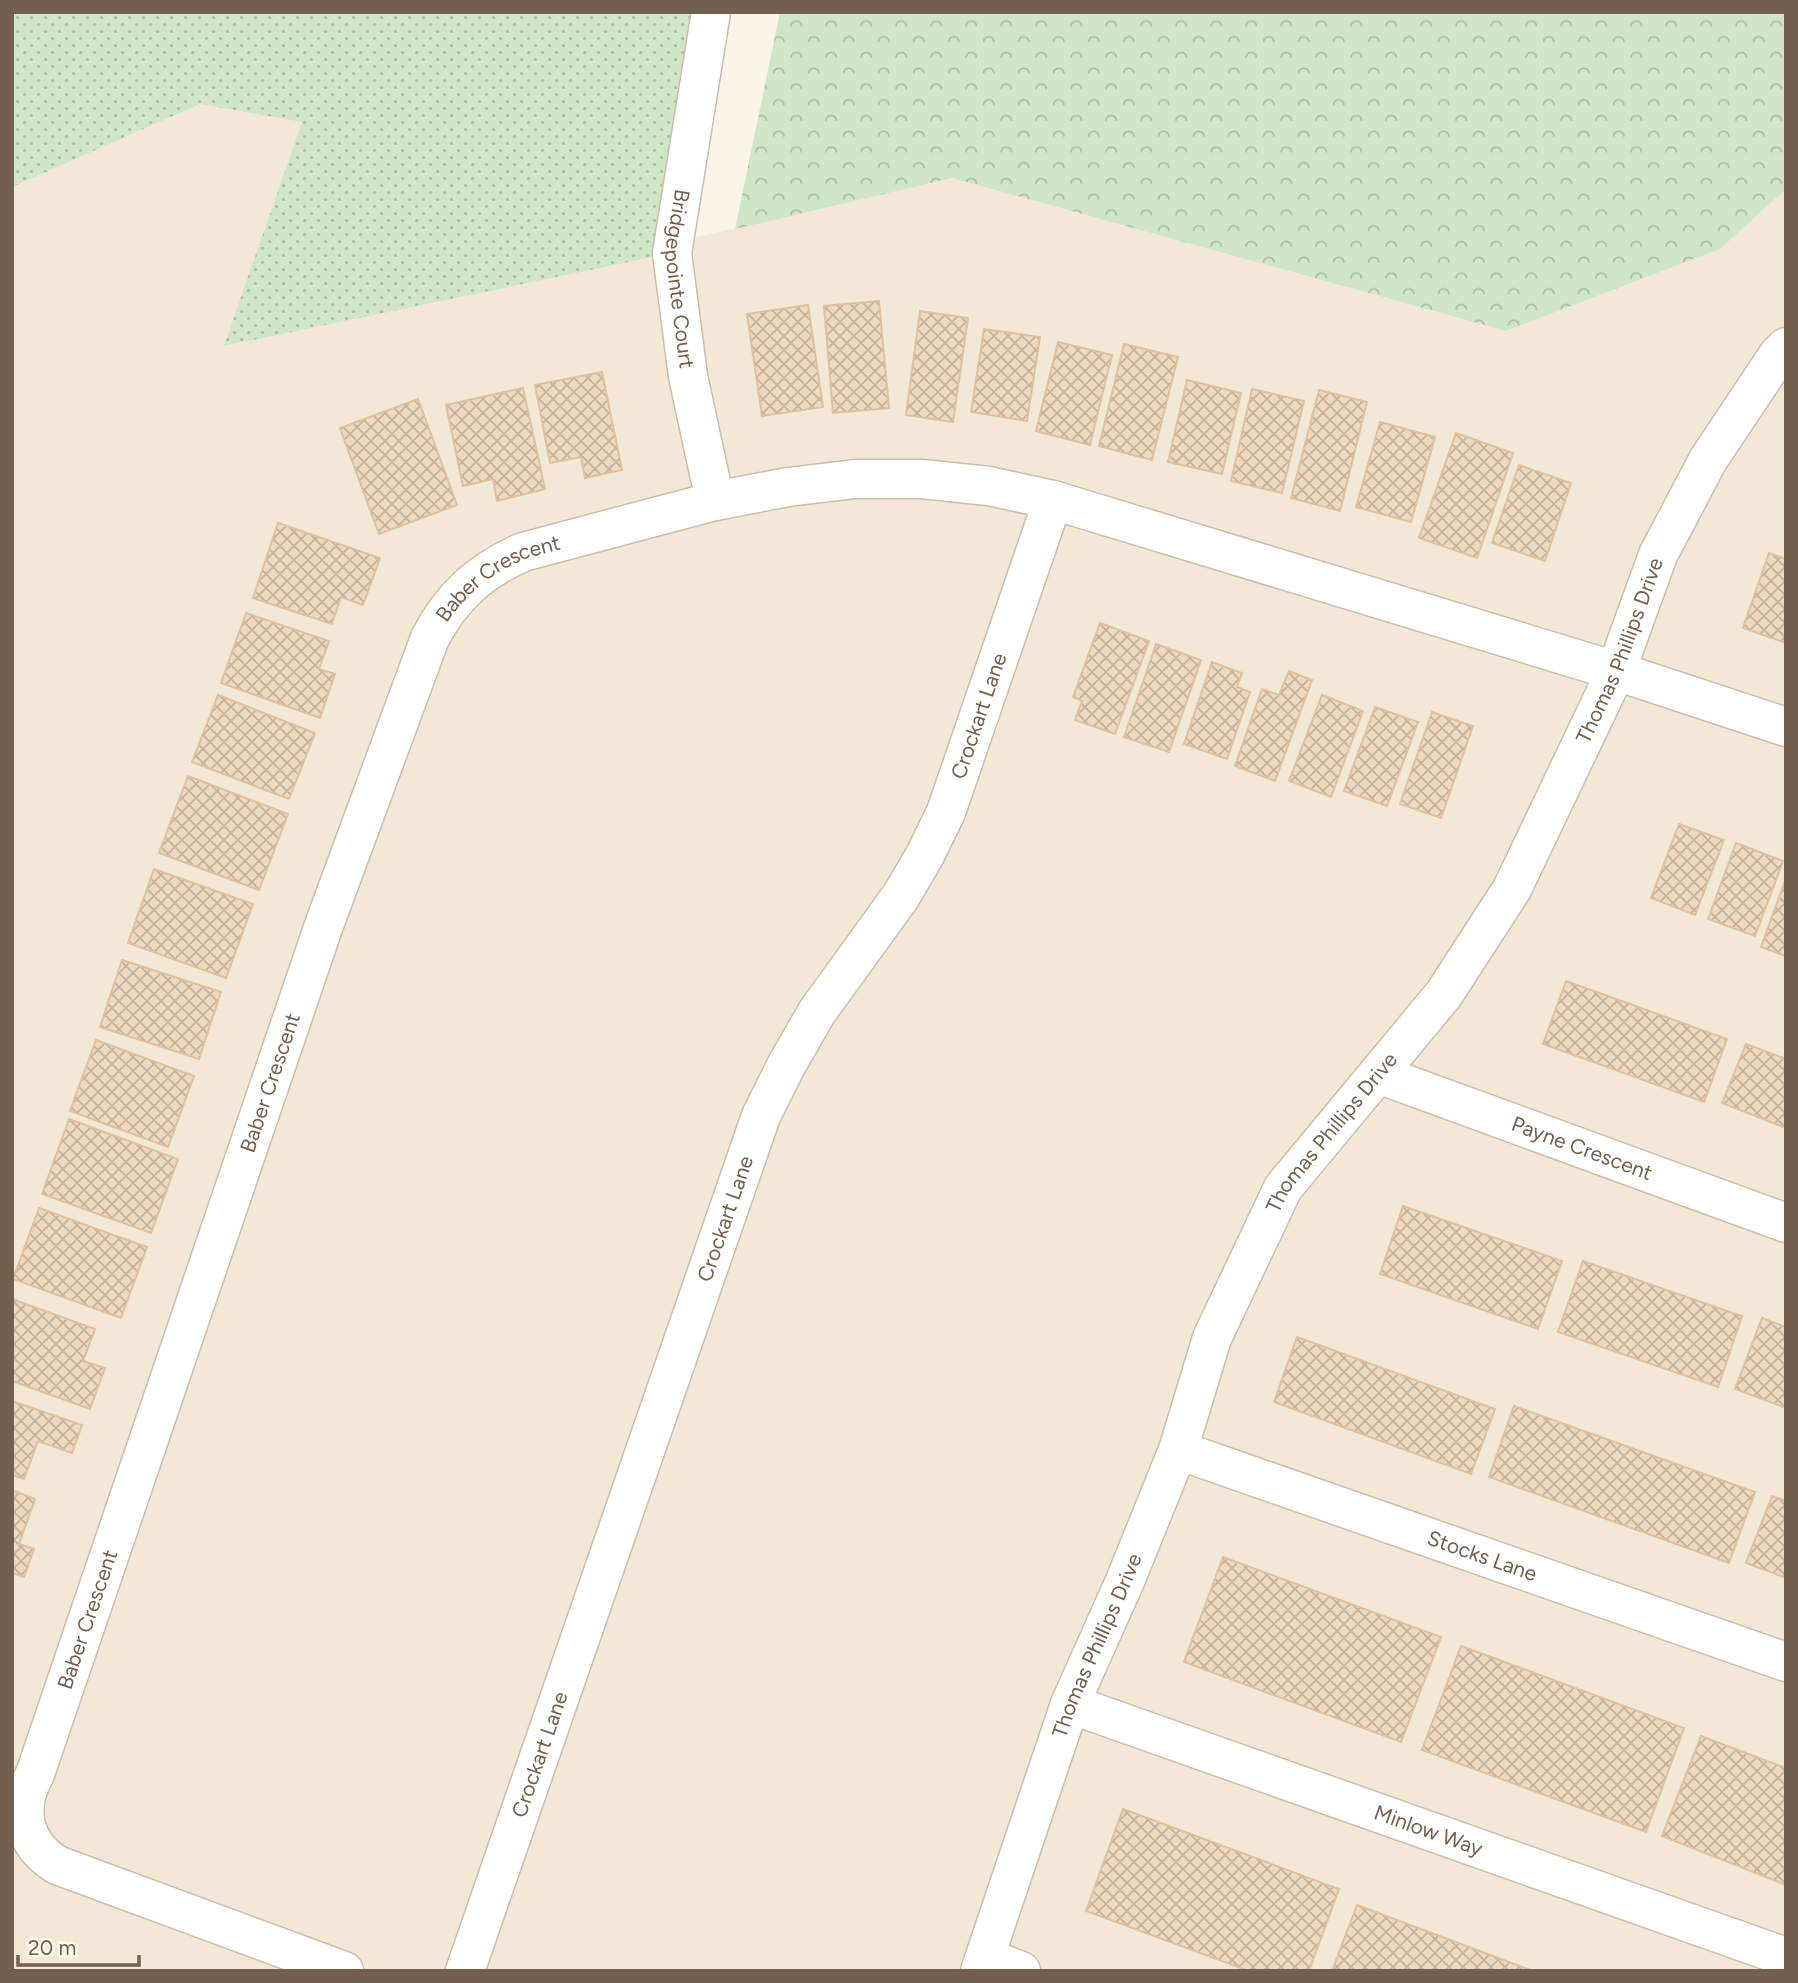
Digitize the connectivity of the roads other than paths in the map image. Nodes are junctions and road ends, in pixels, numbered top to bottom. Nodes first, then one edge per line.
1 (711, 12) edge
2 (1786, 347) edge
3 (1053, 500) junction
4 (715, 501) junction
5 (1616, 671) junction
6 (1786, 727) edge
7 (1378, 1074) junction
8 (1786, 1223) edge
9 (1178, 1450) junction
10 (1786, 1662) edge
11 (1070, 1704) junction
12 (1786, 1957) edge
13 (982, 1964) edge
14 (344, 1971) edge
15 (465, 1971) edge
16 (1021, 1971) edge

1 - 4 street, Bridgepointe Court
2 - 5 street, Thomas Phillips Drive
3 - 4 street, Baber Crescent
3 - 5 street, Baber Crescent
3 - 15 street, Crockart Lane
4 - 14 street, Baber Crescent
5 - 6 street, Baber Crescent
5 - 7 street, Thomas Phillips Drive
7 - 8 street, Payne Crescent
7 - 9 street, Thomas Phillips Drive
9 - 10 street, Stocks Lane
9 - 11 street, Thomas Phillips Drive
11 - 12 street, Minlow Way
11 - 13 street, Thomas Phillips Drive
13 - 16 street

